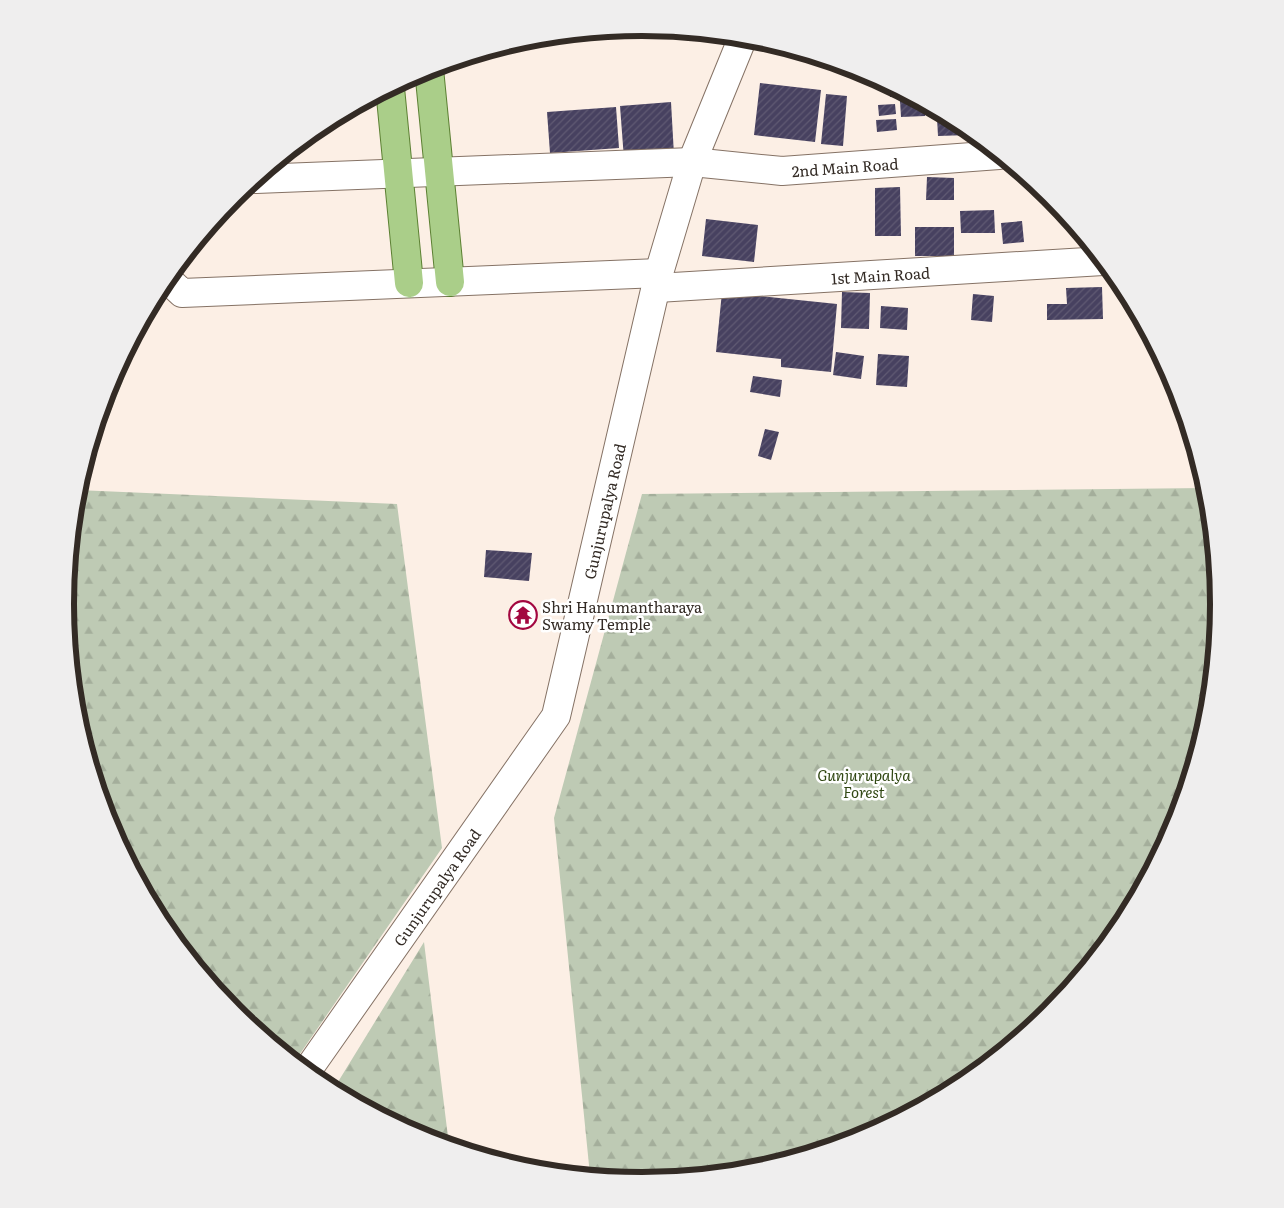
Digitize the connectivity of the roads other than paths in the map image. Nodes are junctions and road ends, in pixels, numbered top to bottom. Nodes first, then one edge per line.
1 (740, 45) edge
2 (430, 77) edge
3 (391, 95) edge
4 (990, 156) edge
5 (692, 162) junction
6 (438, 172) junction
7 (397, 174) junction
8 (266, 179) edge
9 (1094, 261) edge
10 (658, 281) junction
11 (450, 282) junction
12 (409, 284) junction
13 (173, 285) edge
14 (311, 1065) edge

1 - 5 street, Gunjurupalya Road
2 - 6 main road
3 - 7 main road
4 - 5 street, 2nd Main Road
5 - 6 street, 2nd Main Road
5 - 10 street, Gunjurupalya Road
6 - 7 street, 2nd Main Road
6 - 11 main road
7 - 8 street, 2nd Main Road
7 - 12 main road
9 - 10 street, 1st Main Road
10 - 11 street, 1st Main Road
10 - 14 street, Gunjurupalya Road
11 - 12 street, 1st Main Road
12 - 13 street, 1st Main Road

